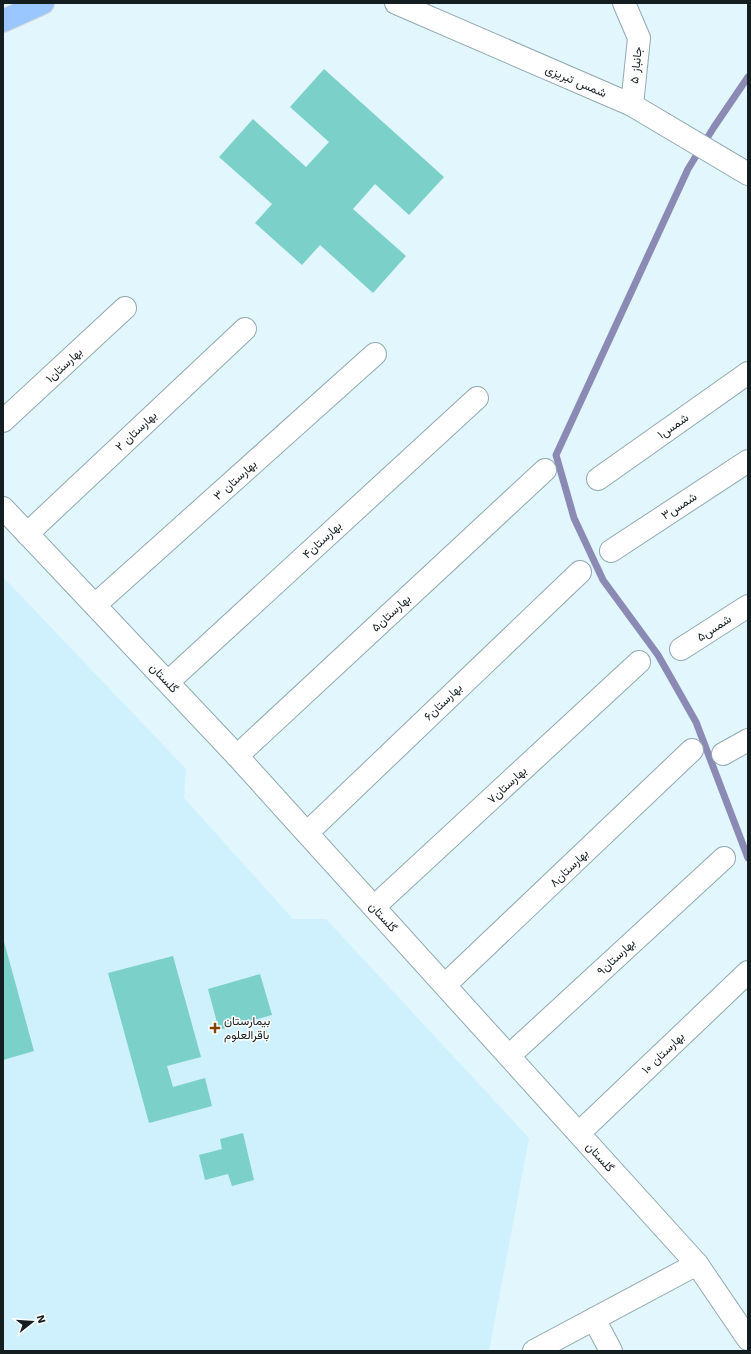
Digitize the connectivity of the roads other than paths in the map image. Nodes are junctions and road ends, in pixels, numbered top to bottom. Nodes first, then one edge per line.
1 (43, 3) edge
2 (396, 3) edge
3 (624, 3) edge
4 (3, 21) edge
5 (632, 105) junction
6 (748, 174) edge
7 (125, 308) dead end
8 (245, 329) dead end
9 (375, 354) dead end
10 (748, 373) edge
11 (477, 398) dead end
12 (3, 421) edge
13 (748, 461) edge
14 (545, 470) dead end
15 (598, 479) dead end
16 (3, 508) edge
17 (27, 534) junction
18 (611, 551) dead end
19 (580, 572) dead end
20 (95, 605) junction
21 (748, 606) edge
22 (681, 649) dead end
23 (639, 662) dead end
24 (168, 682) junction
25 (748, 740) edge
26 (692, 750) dead end
27 (723, 754) dead end
28 (237, 756) junction
29 (307, 833) junction
30 (724, 858) dead end
31 (374, 907) junction
32 (748, 972) edge
33 (445, 985) junction
34 (508, 1056) junction
35 (579, 1133) junction
36 (697, 1264) junction
37 (594, 1319) junction
38 (748, 1339) edge
39 (534, 1351) edge
40 (610, 1351) edge

1 - 4 main road
2 - 5 street, شمس تبریزی
3 - 5 street, جانباز ۵
5 - 6 street, شمس تبریزی
7 - 12 street, بهارستان۱
8 - 17 street, بهارستان ۲
9 - 20 street, بهارستان ۳
10 - 15 street, شمس۱
11 - 24 street, بهارستان۴
13 - 18 street, شمس۳
14 - 28 street, بهارستان۵
16 - 17 street, گلستان
17 - 20 street, گلستان
19 - 29 street, بهارستان۶
20 - 24 street, گلستان
21 - 22 street, شمس۵
23 - 31 street, بهارستان۷
24 - 28 street, گلستان
25 - 27 street
26 - 33 street, بهارستان۸
28 - 29 street, گلستان
29 - 31 street, گلستان
30 - 34 street, بهارستان۹
31 - 33 street, گلستان
32 - 35 street, بهارستان ۱۰
33 - 34 street, گلستان
34 - 35 street, گلستان
35 - 36 street, گلستان
36 - 37 street
36 - 38 street, گلستان
37 - 39 street
37 - 40 street

